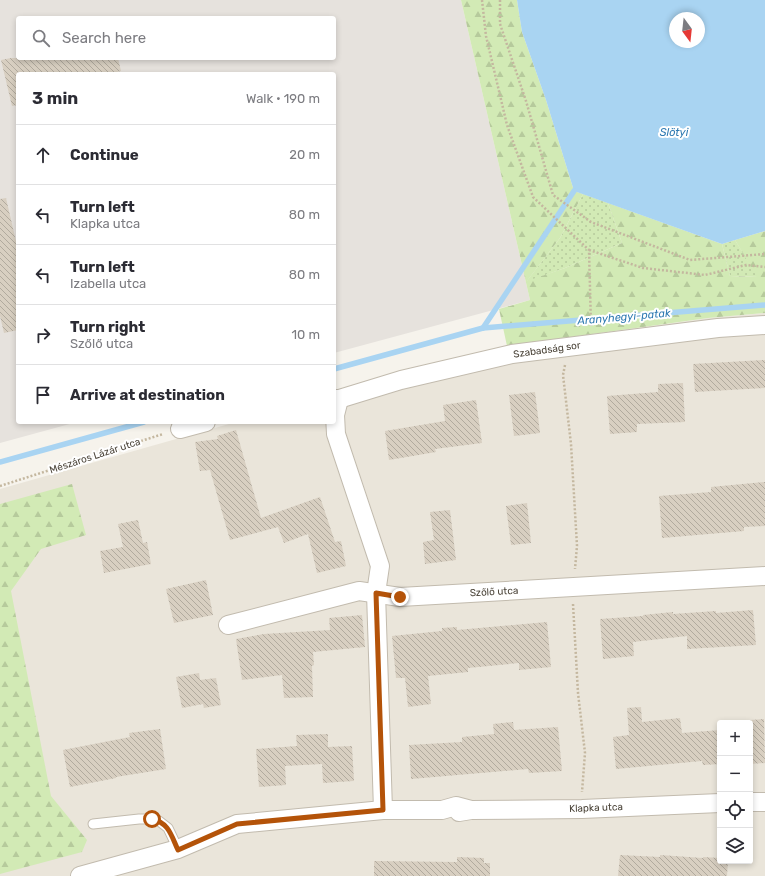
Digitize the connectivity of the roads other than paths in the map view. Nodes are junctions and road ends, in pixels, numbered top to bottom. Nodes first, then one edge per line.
1 (765, 325) edge
2 (336, 399) edge
3 (335, 424) edge
4 (765, 576) edge
5 (376, 593) junction
6 (228, 625) dead end
7 (753, 802) edge
8 (765, 802) edge
9 (717, 803) edge
10 (383, 810) junction
11 (93, 824) dead end
12 (178, 850) junction
13 (105, 873) edge
14 (80, 876) edge

1 - 2 street, Szabadság sor
3 - 5 street
4 - 5 street, Szőlő utca
5 - 6 street, Szőlő utca
5 - 10 street
7 - 8 street
9 - 10 street, Klapka utca
10 - 12 street, Klapka utca
11 - 12 lane
12 - 13 street, Klapka utca
13 - 14 street, Klapka utca

